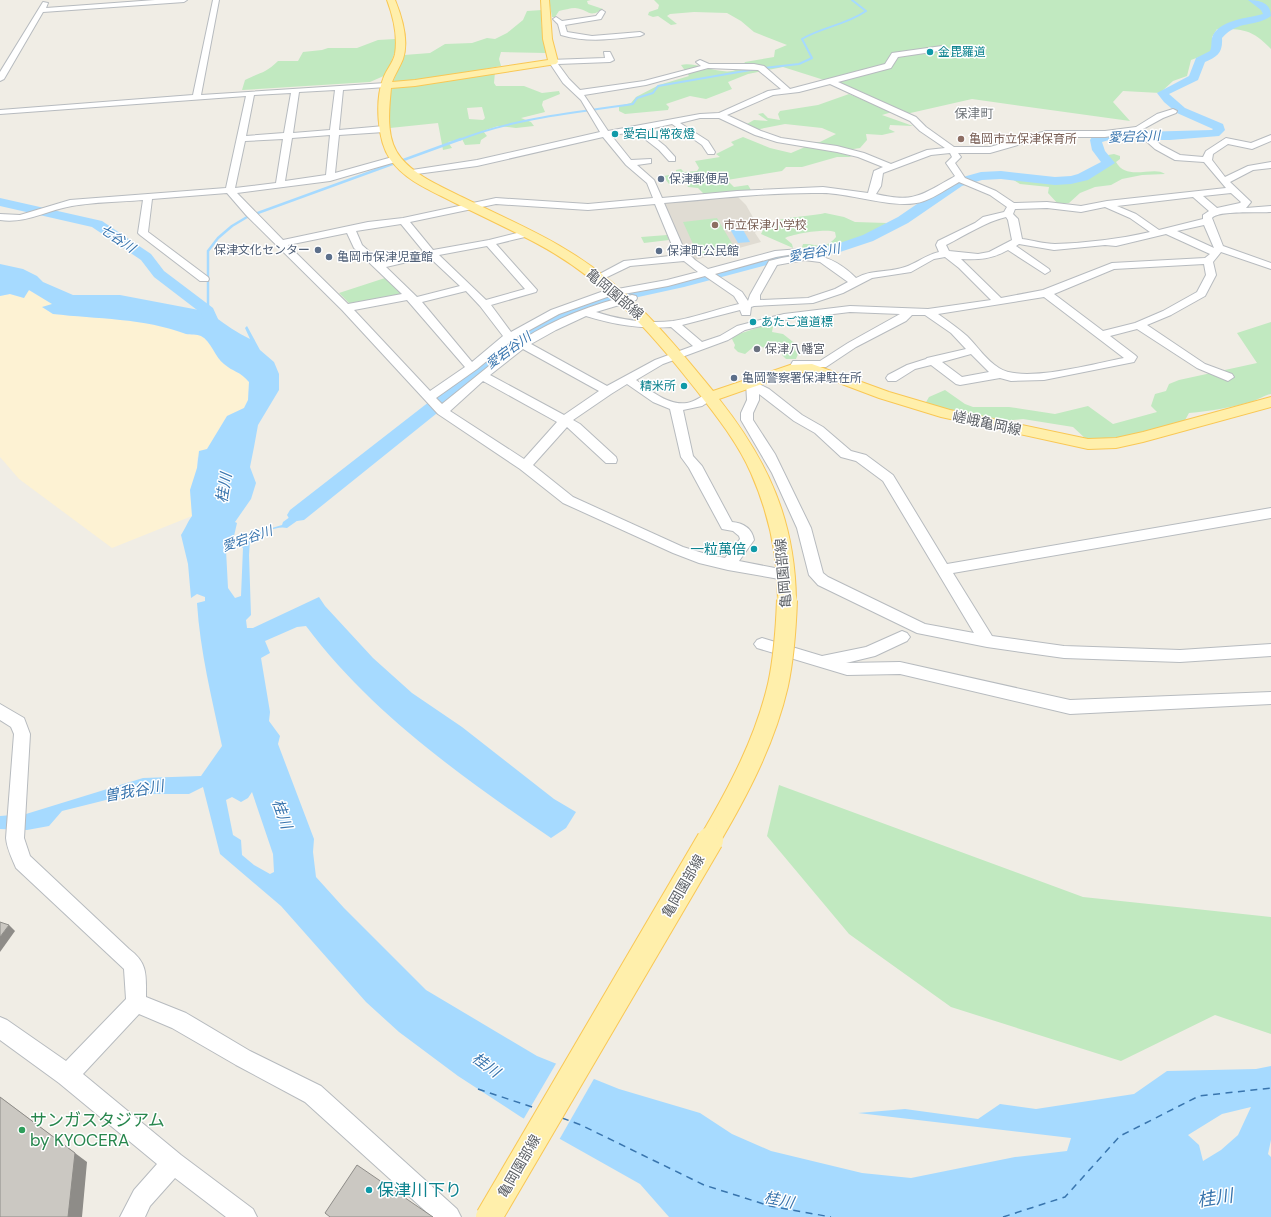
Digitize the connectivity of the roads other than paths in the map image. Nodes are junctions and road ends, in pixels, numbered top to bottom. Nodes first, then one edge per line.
1 (46, 0) edge
2 (184, 0) edge
3 (216, 0) edge
4 (391, 0) edge
5 (545, 0) edge
6 (40, 10) junction
7 (602, 12) dead end
8 (564, 32) junction
9 (640, 34) dead end
10 (547, 39) junction
11 (942, 48) dead end
12 (607, 54) dead end
13 (553, 62) junction
14 (0, 79) edge
15 (829, 81) junction
16 (766, 82) junction
17 (386, 85) junction
18 (339, 87) junction
19 (295, 90) junction
20 (788, 91) junction
21 (251, 93) junction
22 (578, 93) junction
23 (764, 96) junction
24 (197, 97) junction
25 (1173, 111) dead end
26 (0, 112) edge
27 (720, 115) junction
28 (672, 121) junction
29 (384, 129) junction
30 (638, 129) junction
31 (335, 133) junction
32 (606, 134) junction
33 (1143, 134) junction
34 (288, 136) junction
35 (1271, 138) edge
36 (241, 139) junction
37 (952, 150) junction
38 (711, 152) dead end
39 (672, 158) dead end
40 (1207, 160) junction
41 (399, 161) junction
42 (648, 161) dead end
43 (630, 164) junction
44 (1271, 164) edge
45 (890, 166) junction
46 (412, 173) junction
47 (330, 178) junction
48 (959, 178) junction
49 (1224, 181) junction
50 (280, 185) junction
51 (1235, 190) junction
52 (230, 191) junction
53 (1195, 194) junction
54 (148, 196) junction
55 (871, 196) junction
56 (659, 202) junction
57 (1107, 204) junction
58 (471, 206) junction
59 (1230, 209) junction
60 (1010, 210) junction
61 (1271, 210) edge
62 (1215, 211) junction
63 (0, 217) edge
64 (403, 221) junction
65 (1208, 221) junction
66 (350, 229) junction
67 (1164, 232) junction
68 (525, 234) junction
69 (488, 243) junction
70 (1012, 243) junction
71 (1116, 243) junction
72 (280, 244) junction
73 (796, 251) dead end
74 (431, 253) junction
75 (947, 254) junction
76 (1214, 254) junction
77 (685, 258) junction
78 (1268, 261) edge
79 (773, 263) junction
80 (1142, 264) junction
81 (379, 266) junction
82 (1045, 271) dead end
83 (712, 276) junction
84 (599, 277) junction
85 (204, 279) dead end
86 (854, 282) junction
87 (468, 287) junction
88 (1046, 293) junction
89 (622, 296) junction
90 (412, 298) junction
91 (999, 302) junction
92 (484, 304) junction
93 (749, 304) junction
94 (346, 308) junction
95 (909, 311) junction
96 (585, 312) junction
97 (928, 312) junction
98 (674, 324) junction
99 (652, 325) junction
100 (1139, 325) junction
101 (741, 328) junction
102 (1103, 334) junction
103 (516, 341) junction
104 (700, 346) junction
105 (974, 350) junction
106 (678, 356) junction
107 (931, 360) junction
108 (472, 367) junction
109 (795, 368) junction
110 (1000, 374) junction
111 (483, 376) junction
112 (1228, 377) dead end
113 (892, 378) dead end
114 (629, 380) junction
115 (752, 382) junction
116 (607, 391) junction
117 (710, 397) junction
118 (1271, 402) edge
119 (436, 404) junction
120 (676, 408) junction
121 (566, 420) junction
122 (611, 460) dead end
123 (526, 466) junction
124 (1271, 513) edge
125 (728, 565) junction
126 (943, 570) junction
127 (785, 575) junction
128 (902, 637) dead end
129 (986, 641) junction
130 (762, 644) dead end
131 (1271, 650) edge
132 (821, 662) junction
133 (1271, 698) edge
134 (0, 711) edge
135 (136, 1003) junction
136 (0, 1027) edge
137 (67, 1075) junction
138 (173, 1163) junction
139 (132, 1217) edge
140 (245, 1217) edge
141 (449, 1217) edge
142 (489, 1217) edge

1 - 6 street
2 - 6 street
3 - 24 street
4 - 17 main road, 亀岡園部線
5 - 10 main road
6 - 14 street
7 - 8 street
8 - 9 street
8 - 10 street
10 - 13 main road
11 - 15 street
12 - 13 street
13 - 17 main road
13 - 22 street
15 - 20 street
15 - 37 street
16 - 20 street
16 - 22 street
16 - 23 street
17 - 18 street
17 - 29 main road, 亀岡園部線
18 - 19 street
18 - 31 street
19 - 21 street
19 - 34 street
20 - 23 street
21 - 24 street
21 - 36 street
22 - 32 street
23 - 27 street
24 - 26 street
25 - 33 street
27 - 28 street
27 - 45 street
28 - 30 street
28 - 38 street
29 - 31 street
29 - 41 main road, 亀岡園部線
30 - 32 street
30 - 39 street
31 - 34 street
31 - 47 street
32 - 43 street
32 - 46 street
33 - 37 street
33 - 40 street
34 - 36 street
34 - 50 street
35 - 40 street
36 - 52 street
37 - 45 street
37 - 48 street
40 - 49 street
41 - 46 main road, 亀岡園部線
41 - 47 street
42 - 43 street
43 - 56 street
44 - 49 street
45 - 55 street
46 - 58 main road, 亀岡園部線
47 - 50 street
48 - 55 street
48 - 60 street
49 - 51 street
50 - 52 street
51 - 53 street
51 - 59 street
52 - 54 street
52 - 72 street
53 - 57 street
53 - 62 street
54 - 63 street
54 - 85 street
55 - 56 street
56 - 58 street
56 - 77 street
57 - 60 street
57 - 67 street
58 - 64 street
58 - 68 main road, 亀岡園部線
59 - 61 street
59 - 62 street
60 - 70 street
60 - 75 street
62 - 65 street
64 - 66 street
64 - 74 street
65 - 67 street
65 - 76 street
66 - 72 street
66 - 81 street
67 - 71 street
67 - 76 street
68 - 69 street
68 - 84 main road, 亀岡園部線
69 - 74 street
69 - 92 street
70 - 71 street
70 - 75 street
70 - 82 street
71 - 80 street
72 - 94 street
73 - 83 street
74 - 81 street
74 - 87 street
75 - 86 street
75 - 91 street
76 - 78 street
76 - 80 street
76 - 100 street
77 - 83 street
77 - 84 street
79 - 83 street
79 - 86 street
79 - 93 street
80 - 88 street
81 - 90 street
83 - 89 street
83 - 93 street
84 - 89 main road, 亀岡園部線
86 - 93 street
87 - 90 street
87 - 92 street
88 - 91 street
88 - 102 street
89 - 96 street
89 - 99 main road, 亀岡園部線
89 - 103 street
90 - 94 street
90 - 108 street
91 - 97 street
92 - 103 street
93 - 98 street
93 - 101 street
94 - 119 street
95 - 97 street
95 - 101 street
95 - 109 street
96 - 99 street
96 - 103 street
97 - 105 street
98 - 99 street
98 - 104 street
99 - 106 main road, 亀岡園部線
100 - 102 street
100 - 112 street
101 - 104 street
102 - 110 street
103 - 108 street
103 - 111 street
103 - 116 street
104 - 106 street
105 - 107 street
105 - 110 street
106 - 114 street
106 - 117 main road, 亀岡園部線
107 - 110 street
107 - 113 street
108 - 119 street
109 - 115 main road, 嵯峨亀岡線
109 - 118 main road, 嵯峨亀岡線
111 - 119 street
111 - 121 street
114 - 116 street
114 - 120 street
115 - 117 main road, 嵯峨亀岡線
115 - 126 street
115 - 129 street
116 - 121 street
117 - 120 street
117 - 127 main road, 亀岡園部線
119 - 123 street
120 - 125 street
121 - 122 street
121 - 123 street
123 - 125 street
124 - 126 street
125 - 127 street
126 - 129 street
127 - 142 main road, 亀岡園部線, bridge
128 - 132 street
129 - 131 street
130 - 132 street
132 - 133 street
134 - 135 street
135 - 137 street
135 - 141 street
136 - 137 street
137 - 138 street
138 - 139 street
138 - 140 street

